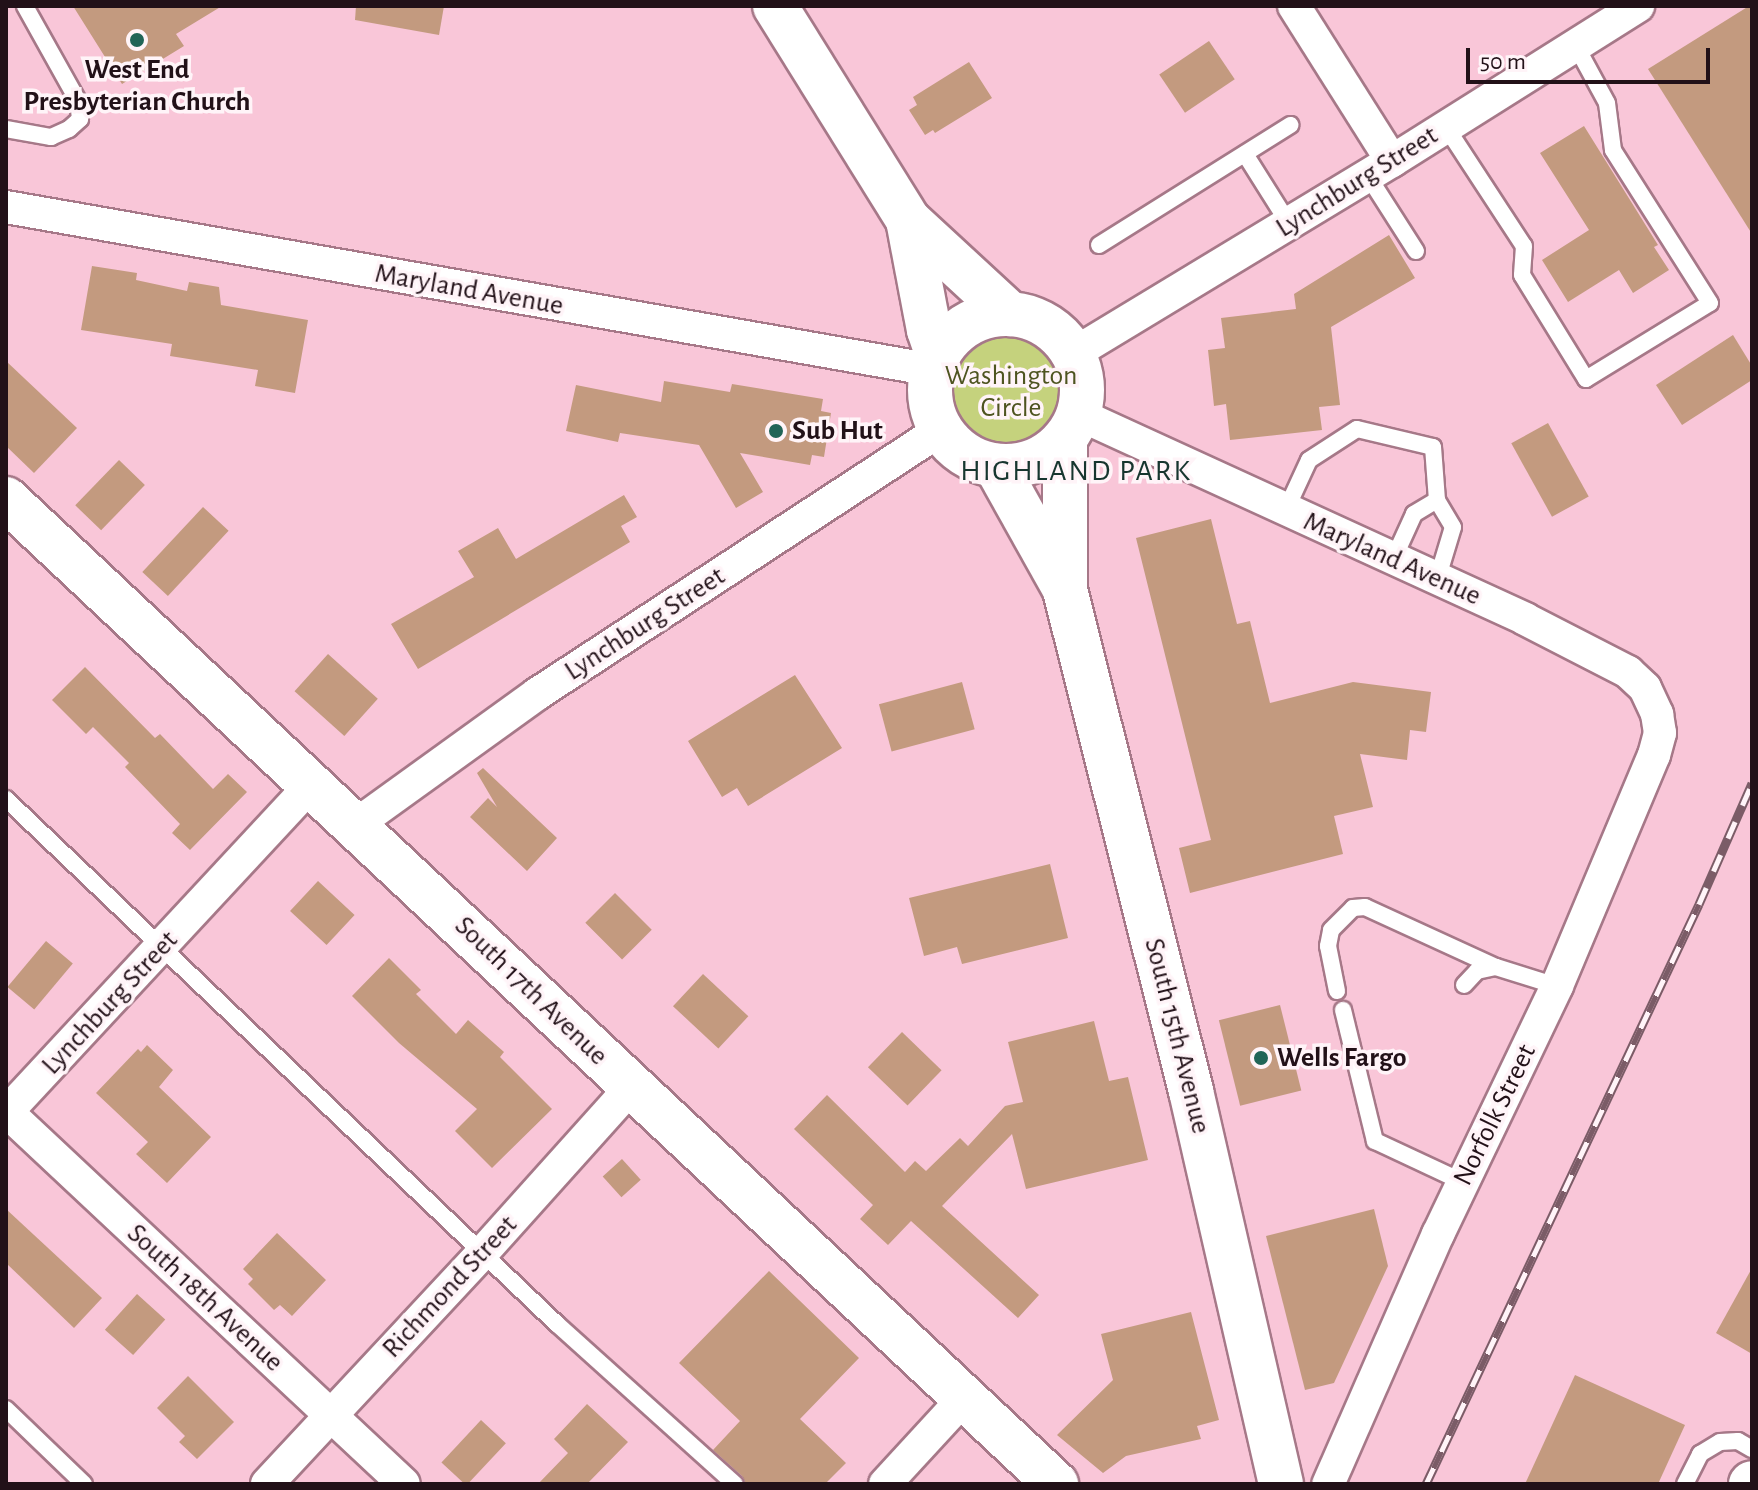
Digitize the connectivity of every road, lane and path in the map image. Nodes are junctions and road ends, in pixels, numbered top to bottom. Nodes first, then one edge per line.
1 (25, 6) edge
2 (775, 6) edge
3 (1294, 6) edge
4 (1638, 6) edge
5 (1576, 46) junction
6 (1290, 125) dead end
7 (1446, 127) junction
8 (6, 129) edge
9 (1245, 154) junction
10 (1380, 169) junction
11 (6, 207) edge
12 (908, 220) junction
13 (1289, 224) junction
14 (1099, 245) dead end
15 (1416, 251) dead end
16 (1010, 314) junction
17 (1073, 354) junction
18 (935, 363) junction
19 (1072, 426) junction
20 (941, 430) junction
21 (996, 466) junction
22 (6, 499) edge
23 (1437, 500) junction
24 (1285, 512) junction
25 (1393, 560) junction
26 (1437, 580) junction
27 (1065, 590) junction
28 (1657, 745) joint
29 (311, 785) junction
30 (6, 799) edge
31 (354, 826) junction
32 (163, 946) junction
33 (1496, 967) junction
34 (1464, 985) dead end
35 (1557, 986) junction
36 (1337, 991) dead end
37 (1343, 1010) dead end
38 (631, 1087) junction
39 (6, 1112) edge
40 (1463, 1182) junction
41 (484, 1251) junction
42 (964, 1398) junction
43 (6, 1409) edge
44 (332, 1416) junction
45 (1752, 1449) edge
46 (84, 1484) edge
47 (267, 1484) edge
48 (404, 1484) edge
49 (735, 1484) edge
50 (885, 1484) edge
51 (1056, 1484) edge
52 (1281, 1484) edge
53 (1328, 1484) edge
54 (1685, 1484) edge

1 - 8 lane
2 - 12 main road
3 - 10 street
4 - 5 street, Lynchburg Street
5 - 7 street, Lynchburg Street
5 - 7 lane
6 - 9 lane
7 - 10 street, Lynchburg Street
9 - 13 lane
9 - 14 lane
10 - 13 street, Lynchburg Street
10 - 15 lane
11 - 18 street, Maryland Avenue
12 - 16 main road
12 - 18 main road
13 - 17 street, Lynchburg Street
16 - 17 main road
16 - 18 main road
17 - 19 main road
18 - 20 main road
19 - 21 main road
19 - 24 street, Maryland Avenue
19 - 27 main road, South 15th Avenue
20 - 21 main road
20 - 31 street, Lynchburg Street
21 - 27 main road, South 15th Avenue
22 - 29 main road, South 17th Avenue
23 - 24 lane
23 - 25 lane
23 - 26 lane
24 - 25 street, Maryland Avenue
25 - 26 street, Maryland Avenue
26 - 28 street, Maryland Avenue
27 - 52 main road, South 15th Avenue
28 - 35 street, Norfolk Street
29 - 31 main road, South 17th Avenue
29 - 32 street, Lynchburg Street
30 - 32 lane
31 - 38 main road, South 17th Avenue
32 - 39 street, Lynchburg Street
32 - 41 lane
33 - 34 lane
33 - 35 lane
33 - 36 lane
35 - 40 street, Norfolk Street
37 - 40 lane
38 - 41 street, Richmond Street
38 - 42 main road, South 17th Avenue
39 - 44 street, South 18th Avenue
40 - 53 street, Norfolk Street
41 - 44 street, Richmond Street
41 - 49 lane
42 - 50 street
42 - 51 main road, South 17th Avenue
43 - 46 lane
44 - 47 street, Richmond Street
44 - 48 street, South 18th Avenue
45 - 54 lane

